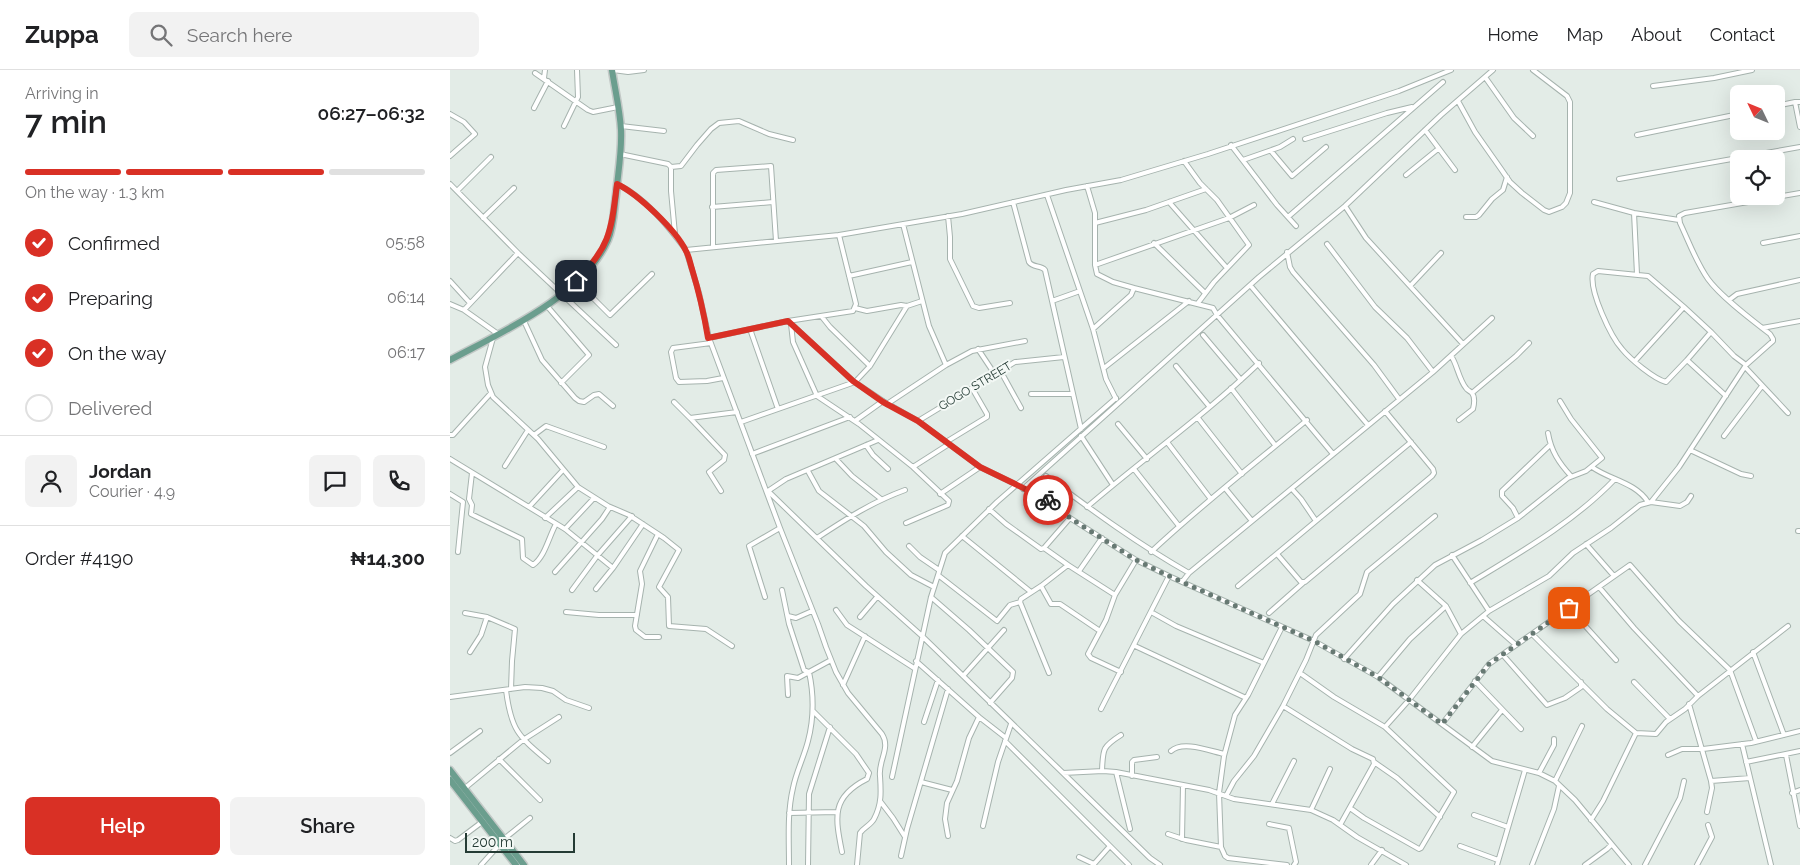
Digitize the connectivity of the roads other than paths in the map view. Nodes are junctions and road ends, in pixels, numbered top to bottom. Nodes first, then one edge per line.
1 (545, 70) edge
2 (577, 70) edge
3 (613, 70) edge
4 (644, 70) edge
5 (1451, 70) edge
6 (1494, 70) edge
7 (1533, 70) edge
8 (1752, 70) edge
9 (535, 73) dead end
10 (1485, 77) junction
11 (546, 79) junction
12 (1443, 82) dead end
13 (1653, 86) dead end
14 (1458, 101) junction
15 (576, 102) junction
16 (1798, 102) edge
17 (1785, 104) edge
18 (618, 107) junction
19 (1414, 107) junction
20 (534, 108) dead end
21 (450, 114) edge
22 (1730, 116) edge
23 (564, 126) dead end
24 (621, 126) junction
25 (1800, 127) edge
26 (1425, 130) junction
27 (664, 131) dead end
28 (1637, 135) dead end
29 (1533, 136) dead end
30 (1305, 139) dead end
31 (793, 140) dead end
32 (1293, 140) dead end
33 (1231, 145) junction
34 (1326, 147) dead end
35 (1800, 147) edge
36 (1438, 149) junction
37 (1271, 150) junction
38 (620, 154) junction
39 (450, 156) edge
40 (491, 157) dead end
41 (1243, 160) junction
42 (1184, 161) junction
43 (671, 167) junction
44 (1455, 170) dead end
45 (1406, 175) dead end
46 (1507, 177) junction
47 (1619, 179) dead end
48 (450, 184) edge
49 (617, 184) junction
50 (1087, 186) junction
51 (514, 188) dead end
52 (1206, 189) junction
53 (457, 192) junction
54 (1800, 192) edge
55 (1047, 195) junction
56 (773, 202) junction
57 (1013, 202) junction
58 (1169, 202) junction
59 (1594, 202) dead end
60 (1254, 205) dead end
61 (1345, 206) junction
62 (712, 207) junction
63 (1634, 213) junction
64 (948, 216) junction
65 (1288, 217) junction
66 (483, 218) junction
67 (1229, 218) junction
68 (1466, 218) dead end
69 (1679, 220) junction
70 (1095, 223) junction
71 (903, 224) junction
72 (1296, 226) dead end
73 (1194, 230) junction
74 (675, 236) junction
75 (839, 236) junction
76 (1800, 236) edge
77 (776, 241) junction
78 (1154, 243) junction
79 (1762, 243) dead end
80 (1327, 244) dead end
81 (713, 247) junction
82 (686, 250) junction
83 (1287, 252) junction
84 (518, 253) junction
85 (1442, 253) dead end
86 (912, 262) junction
87 (1095, 265) junction
88 (1227, 268) junction
89 (652, 274) dead end
90 (1637, 274) junction
91 (849, 276) junction
92 (450, 280) edge
93 (1800, 280) edge
94 (576, 281) junction
95 (1250, 285) junction
96 (1410, 286) junction
97 (1134, 288) junction
98 (1080, 290) junction
99 (1205, 293) junction
100 (561, 294) junction
101 (1729, 300) junction
102 (922, 301) junction
103 (1052, 301) junction
104 (1190, 301) junction
105 (1010, 303) dead end
106 (1198, 303) junction
107 (450, 304) edge
108 (470, 304) junction
109 (547, 306) junction
110 (907, 306) junction
111 (1684, 307) junction
112 (855, 308) junction
113 (464, 310) junction
114 (1217, 314) junction
115 (822, 317) junction
116 (1492, 318) dead end
117 (524, 321) junction
118 (1800, 321) edge
119 (789, 323) junction
120 (1762, 328) junction
121 (750, 329) junction
122 (1093, 329) junction
123 (1711, 332) junction
124 (1203, 334) dead end
125 (496, 335) junction
126 (708, 338) junction
127 (1025, 341) dead end
128 (711, 343) junction
129 (1529, 343) dead end
130 (1463, 344) junction
131 (616, 345) dead end
132 (978, 349) junction
133 (1451, 356) junction
134 (1064, 357) junction
135 (450, 360) edge
136 (1687, 360) junction
137 (1635, 361) junction
138 (1259, 363) junction
139 (946, 365) junction
140 (870, 366) junction
141 (1176, 366) dead end
142 (1746, 366) junction
143 (1104, 368) junction
144 (1000, 370) junction
145 (1433, 372) junction
146 (994, 373) junction
147 (724, 378) junction
148 (1241, 380) junction
149 (855, 382) junction
150 (561, 383) junction
151 (1762, 386) junction
152 (972, 388) junction
153 (1230, 388) junction
154 (492, 393) junction
155 (1472, 393) junction
156 (1031, 394) dead end
157 (1073, 394) junction
158 (817, 396) junction
159 (1726, 396) junction
160 (1116, 398) junction
161 (1399, 399) junction
162 (1560, 401) dead end
163 (674, 402) dead end
164 (885, 403) junction
165 (1118, 403) junction
166 (613, 406) dead end
167 (1209, 406) junction
168 (1021, 408) dead end
169 (778, 409) junction
170 (1385, 411) junction
171 (737, 412) junction
172 (1788, 413) dead end
173 (850, 417) junction
174 (690, 418) junction
175 (1198, 418) junction
176 (1306, 420) junction
177 (1458, 420) dead end
178 (854, 421) junction
179 (918, 421) junction
180 (741, 422) junction
181 (1118, 424) dead end
182 (1368, 425) junction
183 (528, 430) junction
184 (1080, 430) junction
185 (1548, 433) dead end
186 (450, 435) edge
187 (534, 435) junction
188 (1082, 436) junction
189 (1724, 436) dead end
190 (878, 440) junction
191 (1166, 442) junction
192 (1411, 442) junction
193 (947, 443) junction
194 (866, 445) junction
195 (1550, 445) junction
196 (1275, 446) junction
197 (604, 447) dead end
198 (1690, 450) junction
199 (752, 454) junction
200 (1333, 454) junction
201 (450, 459) edge
202 (836, 459) junction
203 (1147, 459) junction
204 (504, 466) dead end
205 (913, 467) junction
206 (980, 467) junction
207 (1592, 468) junction
208 (1134, 469) junction
209 (562, 470) junction
210 (888, 470) dead end
211 (808, 471) junction
212 (472, 473) junction
213 (1242, 474) junction
214 (1046, 476) dead end
215 (1571, 476) junction
216 (1751, 476) dead end
217 (1615, 478) junction
218 (1113, 485) junction
219 (1016, 486) junction
220 (578, 487) junction
221 (1225, 488) junction
222 (1022, 489) junction
223 (1292, 489) junction
224 (905, 490) dead end
225 (721, 491) dead end
226 (768, 491) junction
227 (450, 494) edge
228 (940, 494) junction
229 (1691, 496) dead end
230 (594, 498) junction
231 (1210, 498) junction
232 (881, 499) junction
233 (1649, 502) junction
234 (529, 507) junction
235 (610, 507) junction
236 (1087, 507) junction
237 (989, 509) junction
238 (852, 515) junction
239 (632, 516) junction
240 (1435, 516) dead end
241 (545, 518) junction
242 (1070, 518) junction
243 (1518, 518) junction
244 (1316, 520) junction
245 (1252, 521) junction
246 (556, 524) junction
247 (643, 524) junction
248 (906, 524) dead end
249 (1179, 526) junction
250 (780, 528) junction
251 (565, 529) junction
252 (658, 534) junction
253 (962, 536) junction
254 (817, 538) junction
255 (1102, 538) junction
256 (580, 542) junction
257 (1586, 544) junction
258 (909, 546) dead end
259 (1044, 548) junction
260 (458, 552) dead end
261 (1152, 552) junction
262 (1277, 554) junction
263 (1452, 555) junction
264 (597, 556) junction
265 (1136, 560) junction
266 (1068, 565) junction
267 (613, 568) junction
268 (555, 572) dead end
269 (938, 572) junction
270 (1079, 572) junction
271 (1189, 573) junction
272 (1169, 576) junction
273 (1614, 576) junction
274 (1417, 580) junction
275 (1182, 582) junction
276 (1303, 583) junction
277 (1470, 583) junction
278 (1041, 586) junction
279 (1238, 586) dead end
280 (934, 587) junction
281 (1598, 587) junction
282 (572, 590) dead end
283 (596, 590) dead end
284 (782, 590) dead end
285 (1031, 592) junction
286 (1115, 595) junction
287 (877, 596) junction
288 (765, 597) dead end
289 (931, 597) junction
290 (1020, 602) junction
291 (1446, 606) junction
292 (1569, 608) junction
293 (836, 610) dead end
294 (812, 611) junction
295 (1489, 611) junction
296 (566, 612) dead end
297 (1151, 612) junction
298 (466, 613) dead end
299 (1269, 613) dead end
300 (637, 615) junction
301 (788, 616) junction
302 (1483, 616) junction
303 (487, 617) junction
304 (860, 617) dead end
305 (1788, 626) dead end
306 (1282, 627) junction
307 (1004, 630) dead end
308 (1100, 630) junction
309 (1461, 634) junction
310 (1533, 635) junction
311 (866, 636) junction
312 (922, 636) junction
313 (659, 637) dead end
314 (1314, 641) junction
315 (1516, 645) junction
316 (732, 646) dead end
317 (1135, 646) junction
318 (988, 648) junction
319 (470, 652) dead end
320 (1753, 652) junction
321 (1503, 655) junction
322 (1344, 659) junction
323 (832, 660) junction
324 (1616, 660) dead end
325 (916, 661) junction
326 (1264, 663) junction
327 (914, 668) junction
328 (1730, 670) junction
329 (809, 672) junction
330 (1121, 672) junction
331 (1049, 673) dead end
332 (1300, 674) junction
333 (963, 676) junction
334 (1378, 677) junction
335 (938, 680) junction
336 (1475, 681) junction
337 (1581, 682) junction
338 (1634, 682) dead end
339 (843, 685) junction
340 (511, 689) junction
341 (948, 689) junction
342 (506, 690) junction
343 (788, 695) dead end
344 (1698, 696) junction
345 (450, 697) edge
346 (1246, 698) junction
347 (1409, 700) junction
348 (990, 703) junction
349 (1689, 704) junction
350 (1283, 706) junction
351 (590, 708) dead end
352 (1101, 709) dead end
353 (1502, 710) junction
354 (813, 711) junction
355 (559, 717) dead end
356 (979, 717) junction
357 (1670, 719) junction
358 (924, 722) dead end
359 (1011, 724) junction
360 (1442, 724) junction
361 (1582, 726) dead end
362 (830, 727) junction
363 (1385, 727) junction
364 (1522, 729) dead end
365 (1800, 730) edge
366 (480, 731) dead end
367 (1636, 733) junction
368 (1121, 735) dead end
369 (1784, 735) junction
370 (1005, 739) junction
371 (1554, 739) dead end
372 (523, 740) junction
373 (1756, 741) junction
374 (1742, 744) junction
375 (1472, 747) junction
376 (1703, 749) junction
377 (1171, 751) dead end
378 (1800, 751) edge
379 (450, 753) edge
380 (1224, 754) junction
381 (1668, 755) dead end
382 (1786, 755) junction
383 (1157, 757) dead end
384 (499, 759) junction
385 (548, 761) dead end
386 (1294, 761) dead end
387 (1374, 762) junction
388 (1746, 762) junction
389 (1330, 769) dead end
390 (450, 770) edge
391 (1525, 770) junction
392 (1102, 771) junction
393 (1116, 772) junction
394 (1063, 773) junction
395 (1539, 773) junction
396 (1132, 776) junction
397 (892, 777) dead end
398 (1750, 778) junction
399 (450, 780) edge
400 (1555, 781) junction
401 (1684, 781) dead end
402 (1711, 781) junction
403 (920, 782) junction
404 (1183, 785) junction
405 (1559, 786) junction
406 (465, 788) junction
407 (952, 790) junction
408 (1800, 790) edge
409 (1219, 793) junction
410 (1792, 793) junction
411 (1226, 796) junction
412 (540, 800) dead end
413 (880, 801) junction
414 (1272, 804) junction
415 (1350, 808) junction
416 (1311, 810) junction
417 (837, 812) junction
418 (1706, 812) dead end
419 (789, 813) junction
420 (808, 814) junction
421 (1474, 815) dead end
422 (1440, 817) junction
423 (530, 818) dead end
424 (1591, 820) junction
425 (482, 822) junction
426 (1268, 824) dead end
427 (1340, 825) junction
428 (1708, 825) dead end
429 (983, 826) dead end
430 (1800, 826) edge
431 (1508, 827) junction
432 (1130, 829) dead end
433 (1168, 834) dead end
434 (948, 836) dead end
435 (905, 837) junction
436 (450, 838) edge
437 (1182, 839) junction
438 (502, 842) junction
439 (1611, 845) junction
440 (1110, 846) junction
441 (1460, 846) dead end
442 (1221, 847) junction
443 (1382, 850) junction
444 (842, 852) dead end
445 (901, 856) dead end
446 (1079, 857) dead end
447 (1498, 860) junction
448 (481, 865) edge
449 (516, 865) edge
450 (524, 865) edge
451 (789, 865) edge
452 (808, 865) edge
453 (857, 865) edge
454 (1129, 865) edge
455 (1160, 865) edge
456 (1287, 865) edge
457 (1294, 865) edge
458 (1371, 865) edge
459 (1406, 865) edge
460 (1497, 865) edge
461 (1532, 865) edge
462 (1585, 865) edge
463 (1629, 865) edge
464 (1645, 865) edge
465 (1698, 865) edge
466 (1769, 865) edge

1 - 11 street
2 - 15 street
3 - 4 street
3 - 18 main road
5 - 33 street
6 - 10 street
7 - 46 street
8 - 13 street
9 - 11 street
10 - 14 street
10 - 29 street
11 - 15 street
11 - 20 street
12 - 19 street
14 - 26 street
14 - 46 street
15 - 18 street
15 - 23 street
16 - 17 street
16 - 25 street
18 - 24 main road
19 - 30 street
19 - 65 street
21 - 39 street
22 - 28 street
24 - 27 street
24 - 38 main road
26 - 36 street
26 - 61 street
31 - 43 street
32 - 37 street
33 - 41 street
33 - 42 street
34 - 37 street
35 - 47 street
36 - 44 street
36 - 45 street
37 - 41 street
38 - 43 street
38 - 49 main road
40 - 53 street
41 - 65 street
42 - 50 street
42 - 52 street
43 - 74 street
46 - 68 street
48 - 53 street
49 - 74 street
49 - 94 main road
50 - 55 street
50 - 70 street
51 - 66 street
52 - 58 street
52 - 67 street
53 - 66 street
54 - 69 street
55 - 57 street
55 - 98 street
56 - 62 street
56 - 62 street
56 - 77 street
57 - 64 street
57 - 103 street
58 - 70 street
58 - 73 street
59 - 63 street
60 - 67 street
61 - 83 street
61 - 96 street
62 - 81 street
63 - 69 street
63 - 90 street
64 - 71 street
64 - 105 street
65 - 72 street
66 - 84 street
67 - 73 street
67 - 88 street
69 - 101 street
70 - 87 street
71 - 75 street
71 - 86 street
73 - 78 street
73 - 88 street
74 - 82 street
75 - 77 street
75 - 91 street
76 - 79 street
77 - 81 street
78 - 87 street
78 - 99 street
80 - 145 street
81 - 82 street
82 - 126 street
83 - 95 street
83 - 161 street
84 - 100 street
84 - 108 street
85 - 96 street
86 - 91 street
86 - 102 street
87 - 97 street
88 - 99 street
89 - 94 street
90 - 111 street
90 - 137 street
91 - 112 street
92 - 108 street
93 - 101 street
94 - 100 main road
95 - 114 street
95 - 182 street
96 - 130 street
97 - 104 street
97 - 122 street
98 - 103 street
98 - 122 street
99 - 106 street
100 - 109 main road
100 - 131 street
101 - 120 street
102 - 110 street
102 - 139 street
103 - 134 street
104 - 106 street
104 - 143 street
106 - 114 street
107 - 113 street
108 - 113 street
109 - 117 main road
109 - 150 street
110 - 112 street
110 - 140 street
111 - 123 street
111 - 137 street
112 - 115 street
113 - 125 street
114 - 138 street
114 - 165 street
115 - 119 street
115 - 140 street
116 - 130 street
117 - 125 main road
117 - 150 street
118 - 120 street
119 - 121 street
119 - 149 street
119 - 158 street
120 - 142 street
121 - 126 street
121 - 169 street
122 - 143 street
123 - 136 street
123 - 142 street
124 - 148 street
125 - 135 main road
125 - 154 street
126 - 128 street
127 - 132 street
128 - 147 street
128 - 147 street
129 - 155 street
130 - 133 street
132 - 139 street
132 - 146 street
133 - 145 street
133 - 155 street
134 - 144 street, GOGO STREET
134 - 157 street
136 - 137 street
136 - 159 street
138 - 148 street
138 - 176 street
139 - 164 street
140 - 149 street
141 - 167 street
142 - 151 street
142 - 159 street
143 - 160 street
144 - 146 street, GOGO STREET
144 - 168 street
145 - 161 street
146 - 152 street, GOGO STREET
147 - 171 street
148 - 153 street
149 - 158 street
149 - 164 street
150 - 166 street
151 - 172 street
151 - 189 street
152 - 179 street, GOGO STREET
152 - 193 street
153 - 167 street
153 - 196 street
154 - 183 street
154 - 186 street
155 - 177 street
156 - 157 street
157 - 184 street
158 - 169 street
158 - 173 street
159 - 198 street
160 - 165 street
160 - 184 street
161 - 170 street
162 - 207 street
163 - 174 street
164 - 178 street
164 - 179 street
165 - 188 street
167 - 175 street
169 - 180 street
170 - 182 street
170 - 192 street
171 - 174 street
171 - 180 street
173 - 178 street
173 - 199 street
174 - 225 street
175 - 191 street
175 - 213 street
176 - 196 street
176 - 200 street
178 - 190 street
179 - 193 street
180 - 199 street
181 - 203 street
182 - 200 street
183 - 187 street
183 - 204 street
184 - 188 street
184 - 219 street
185 - 195 street
187 - 197 street
187 - 209 street
188 - 218 street
188 - 222 street
190 - 194 street
190 - 205 street
191 - 203 street
191 - 231 street
192 - 244 street
192 - 276 street
193 - 205 street
193 - 206 street
194 - 202 street
194 - 210 street
195 - 215 street
195 - 243 street
196 - 213 street
198 - 216 street
198 - 233 street
199 - 226 street
200 - 223 street
201 - 212 street
202 - 211 street
202 - 232 street
203 - 208 street
205 - 228 street
206 - 219 street
206 - 228 street
207 - 215 street
207 - 217 street
208 - 218 street
208 - 249 street
209 - 220 street
209 - 234 street
211 - 226 street
211 - 238 street
212 - 234 street
212 - 246 street
213 - 221 street
214 - 236 street
215 - 243 street
217 - 233 street
217 - 277 street
218 - 236 street
219 - 222 street
219 - 237 street
220 - 230 street
220 - 241 street
221 - 231 street
221 - 245 street
222 - 242 street
223 - 244 street
223 - 245 street
224 - 232 street
226 - 250 street
226 - 254 street
227 - 260 street
228 - 248 street
229 - 233 street
230 - 235 street
230 - 251 street
231 - 249 street
232 - 238 street
233 - 257 street
234 - 241 street
235 - 239 street
235 - 256 street
236 - 261 street
237 - 253 street
237 - 259 street
238 - 254 street
238 - 280 street
239 - 247 street
239 - 264 street
240 - 314 street
241 - 246 street
242 - 255 street
242 - 259 street
243 - 263 street
244 - 262 street
245 - 271 street
246 - 251 street
247 - 252 street
247 - 267 street
249 - 261 street
250 - 288 street
250 - 294 street
251 - 256 street
252 - 300 street
252 - 316 street
253 - 269 street
253 - 285 street
254 - 287 street
255 - 265 street
255 - 270 street
256 - 264 street
256 - 268 street
257 - 273 street
257 - 295 street
258 - 269 street
259 - 266 street
261 - 271 street
262 - 276 street
262 - 279 street
263 - 274 street
263 - 277 street
264 - 267 street
264 - 282 street
265 - 272 street
265 - 286 street
266 - 270 street
266 - 278 street
267 - 283 street
269 - 280 street
269 - 290 street
270 - 286 street
271 - 275 street
272 - 275 street
272 - 297 street
273 - 281 street
273 - 328 street
274 - 291 street
274 - 322 street
275 - 306 street
276 - 299 street
277 - 295 street
278 - 285 street
278 - 308 street
280 - 289 street
281 - 292 street
281 - 344 street
284 - 301 street
285 - 290 street
286 - 308 street
287 - 304 street
287 - 312 street
289 - 312 street
289 - 318 street
290 - 331 street
291 - 309 street
291 - 334 street
292 - 310 street
292 - 324 street
293 - 311 street
294 - 301 street
294 - 323 street
295 - 302 street
296 - 300 street
297 - 317 street
297 - 326 street
298 - 303 street
300 - 313 street
301 - 329 street
302 - 309 street
302 - 315 street
303 - 319 street
303 - 340 street
305 - 320 street
306 - 314 street
306 - 326 street
307 - 318 street
308 - 330 street
309 - 347 street
310 - 315 street
310 - 337 street
311 - 327 street
311 - 339 street
312 - 325 street
312 - 333 street
314 - 322 street
314 - 332 street
315 - 321 street
317 - 330 street
317 - 346 street
318 - 333 street
318 - 348 street
320 - 328 street
320 - 369 street
321 - 336 street
321 - 337 street
322 - 334 street
323 - 329 street
323 - 339 street
325 - 327 street
325 - 335 street
326 - 346 street
327 - 397 street
328 - 344 street
328 - 373 street
329 - 343 street
329 - 354 street
330 - 352 street
332 - 350 street
332 - 363 street
333 - 348 street
334 - 347 street
335 - 341 street
335 - 358 street
336 - 353 street
336 - 360 street
337 - 367 street
338 - 357 street
339 - 413 street
340 - 342 street
340 - 351 street
341 - 356 street
341 - 403 street
342 - 345 street
342 - 372 street
344 - 349 street
346 - 380 street
347 - 360 street
347 - 363 street
348 - 359 street
349 - 357 street
349 - 376 street
350 - 387 street
350 - 411 street
353 - 364 street
353 - 375 street
354 - 362 street
354 - 419 street
355 - 372 street
356 - 370 street
356 - 407 street
357 - 367 street
359 - 370 street
359 - 394 street
360 - 375 street
361 - 400 street
362 - 417 street
362 - 420 street
363 - 422 street
365 - 369 street
366 - 379 street
367 - 424 street
368 - 392 street
369 - 373 street
370 - 429 street
370 - 440 street
371 - 395 street
372 - 384 street
372 - 385 street
373 - 374 street
374 - 376 street
374 - 388 street
375 - 391 street
376 - 381 street
376 - 402 street
377 - 380 street
378 - 382 street
380 - 409 street
382 - 388 street
382 - 410 street
383 - 396 street
384 - 406 street
384 - 412 street
386 - 414 street
387 - 415 street
387 - 422 street
388 - 398 street
389 - 416 street
390 - 406 main road
391 - 395 street
391 - 431 street
392 - 393 street
392 - 394 street
393 - 396 street
393 - 432 street
394 - 455 street
395 - 400 street
396 - 404 street
398 - 402 street
398 - 466 street
399 - 425 main road
400 - 405 street
401 - 464 street
402 - 418 street
403 - 407 street
403 - 435 street
404 - 409 street
404 - 437 street
405 - 424 street
405 - 461 street
406 - 438 main road
407 - 434 street
408 - 410 street
409 - 411 street
409 - 442 street
410 - 430 street
411 - 414 street
413 - 435 street
413 - 453 street
414 - 416 street
415 - 422 street
415 - 427 street
416 - 427 street
417 - 420 street
417 - 444 street
419 - 420 street
419 - 451 street
420 - 452 street
421 - 431 street
423 - 438 street
424 - 439 street
425 - 436 street
425 - 438 main road
426 - 457 street
427 - 443 street
428 - 465 street
431 - 447 street
433 - 437 street
435 - 445 street
437 - 442 street
438 - 448 street
438 - 449 main road
438 - 450 main road
439 - 462 street
439 - 463 street
440 - 446 street
440 - 454 street
441 - 447 street
442 - 456 street
443 - 458 street
443 - 459 street
447 - 460 street

